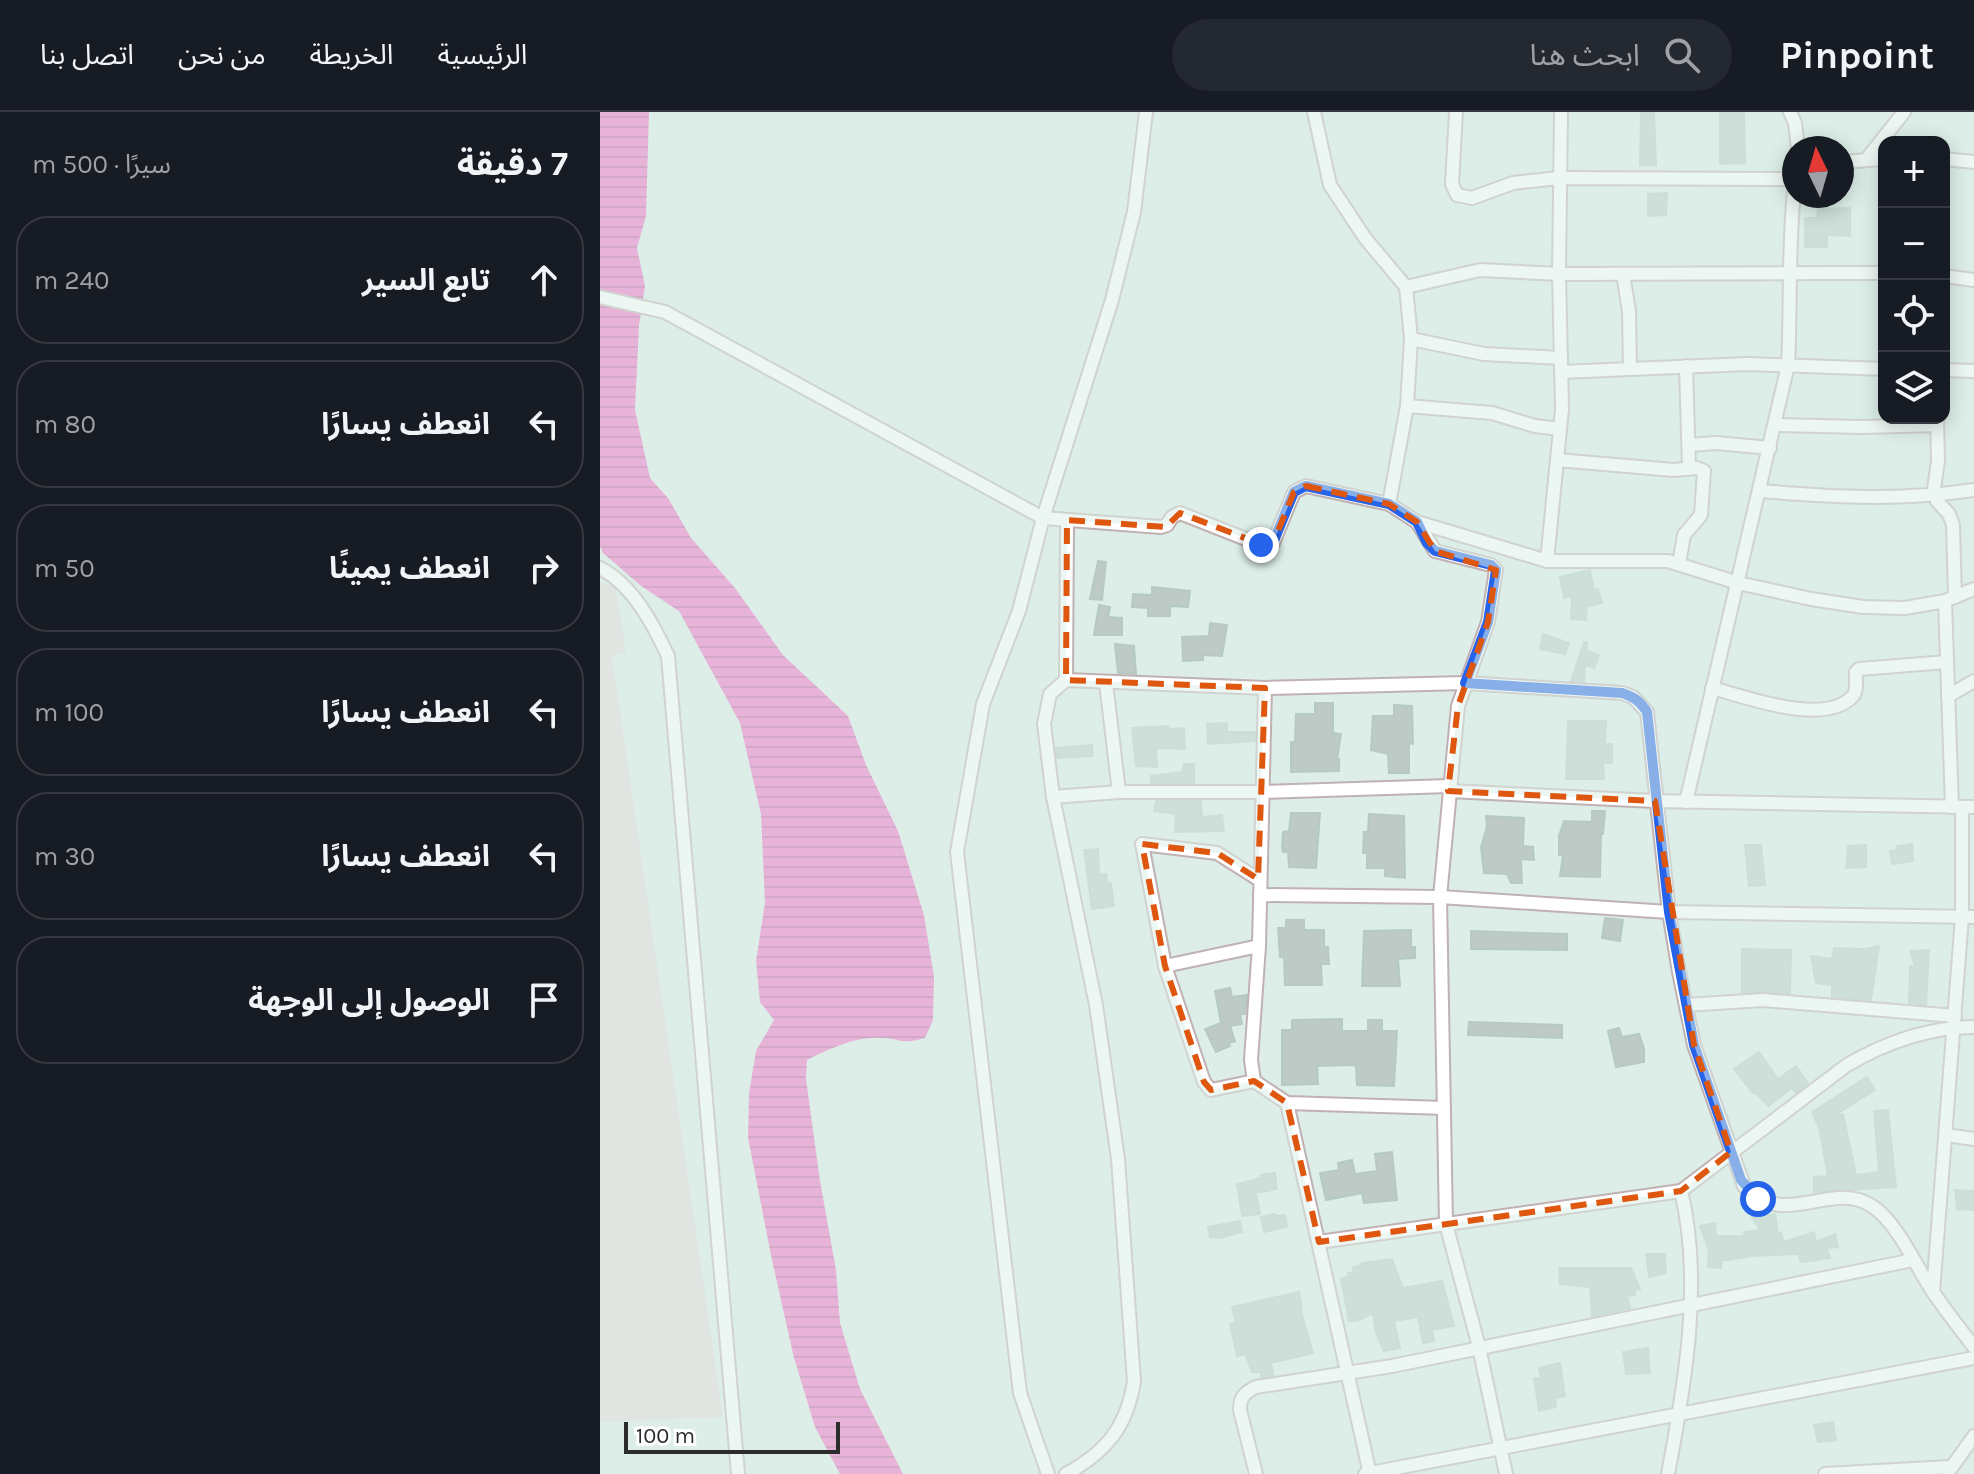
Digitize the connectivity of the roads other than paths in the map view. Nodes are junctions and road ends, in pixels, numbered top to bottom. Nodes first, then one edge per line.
1 (1146, 112) edge
2 (1314, 112) edge
3 (1456, 112) edge
4 (1561, 112) edge
5 (1790, 112) edge
6 (1904, 112) edge
7 (1797, 136) edge
8 (1878, 159) edge
9 (1866, 160) junction
10 (1950, 160) edge
11 (1854, 161) edge
12 (1974, 162) edge
13 (1559, 178) junction
14 (1782, 179) edge
15 (1792, 208) edge
16 (1878, 273) edge
17 (1559, 274) junction
18 (1623, 274) junction
19 (1791, 274) junction
20 (1950, 277) edge
21 (1974, 280) edge
22 (1406, 287) junction
23 (600, 297) edge
24 (1411, 339) junction
25 (1561, 358) junction
26 (1788, 365) junction
27 (1686, 366) junction
28 (1630, 369) junction
29 (1878, 369) edge
30 (1950, 370) edge
31 (1974, 371) edge
32 (1561, 372) junction
33 (1407, 406) junction
34 (1907, 424) edge
35 (1937, 424) edge
36 (1775, 425) junction
37 (1560, 429) junction
38 (1689, 445) junction
39 (1770, 448) junction
40 (1557, 460) junction
41 (1689, 468) junction
42 (1974, 490) edge
43 (1760, 491) junction
44 (1935, 496) junction
45 (1389, 504) junction
46 (1043, 518) junction
47 (1067, 520) junction
48 (1417, 522) junction
49 (1547, 561) junction
50 (1679, 564) junction
51 (600, 568) edge
52 (1738, 583) junction
53 (1974, 589) edge
54 (1950, 599) junction
55 (1947, 662) junction
56 (1066, 680) junction
57 (1974, 681) edge
58 (1106, 683) junction
59 (1465, 683) junction
60 (1265, 688) junction
61 (1712, 688) junction
62 (1948, 696) junction
63 (1449, 788) junction
64 (1119, 792) junction
65 (1263, 792) junction
66 (1053, 797) junction
67 (1655, 801) junction
68 (1686, 802) junction
69 (1963, 807) edge
70 (1258, 879) junction
71 (1260, 895) junction
72 (1440, 897) junction
73 (1669, 912) junction
74 (1968, 917) edge
75 (1259, 946) junction
76 (1165, 966) junction
77 (1686, 1005) junction
78 (1955, 1022) junction
79 (1974, 1027) edge
80 (1254, 1081) junction
81 (1287, 1103) junction
82 (1444, 1108) junction
83 (1946, 1135) junction
84 (1974, 1139) edge
85 (1731, 1152) junction
86 (1681, 1191) junction
87 (1446, 1224) junction
88 (1319, 1242) junction
89 (1913, 1260) junction
90 (1933, 1292) junction
91 (1690, 1307) junction
92 (1974, 1324) edge
93 (1959, 1327) junction
94 (1479, 1347) junction
95 (1974, 1347) edge
96 (1974, 1358) edge
97 (1349, 1372) junction
98 (1679, 1415) junction
99 (1974, 1436) edge
100 (1500, 1446) junction
101 (1949, 1471) edge
102 (738, 1474) edge
103 (1048, 1474) edge
104 (1066, 1474) edge
105 (1256, 1474) edge
106 (1369, 1474) edge
107 (1506, 1474) edge
108 (1668, 1474) edge
109 (1825, 1474) edge

1 - 46 street
2 - 22 street
3 - 13 street
4 - 13 street
5 - 7 street
6 - 9 street
8 - 9 street
9 - 11 street
10 - 12 street
13 - 14 street
13 - 17 street
15 - 19 street
16 - 19 street
17 - 18 street
17 - 22 street
17 - 25 street
18 - 19 street
18 - 28 street
19 - 26 street
20 - 21 street
22 - 24 street
23 - 46 street
24 - 25 street
24 - 33 street
25 - 32 street
26 - 27 street
26 - 29 street
26 - 36 street
27 - 28 street
27 - 38 street
28 - 32 street
30 - 31 street
32 - 37 street
33 - 37 street
33 - 45 street
34 - 36 street
35 - 44 street
36 - 39 street
37 - 40 street
38 - 39 street
38 - 41 street
39 - 43 street
40 - 41 street
40 - 49 street
41 - 50 street
42 - 44 street
43 - 44 street
43 - 52 street
44 - 54 street
45 - 47 street
45 - 48 street
46 - 47 street
46 - 103 street
47 - 56 street
48 - 49 street
48 - 59 street
49 - 50 street
50 - 52 street
51 - 102 street
52 - 54 street
52 - 61 street
53 - 54 street
54 - 55 street
55 - 61 street
55 - 62 street
56 - 58 street
56 - 66 street
57 - 62 street
58 - 60 street
58 - 64 street
59 - 60 street
59 - 63 street
59 - 67 street
60 - 65 street
61 - 68 street
62 - 69 street
63 - 65 street
63 - 67 street
63 - 72 street
64 - 65 street
64 - 66 street
65 - 70 street
66 - 104 street
67 - 68 street
67 - 73 street
68 - 69 street
69 - 74 street
70 - 71 street
70 - 76 street
71 - 72 street
71 - 75 street
72 - 73 street
72 - 82 street
73 - 74 street
73 - 77 street
74 - 78 street
75 - 76 street
75 - 80 street
76 - 80 street
77 - 78 street
77 - 85 street
78 - 79 street
78 - 83 street
78 - 85 street
80 - 81 street
81 - 82 street
81 - 88 street
82 - 87 street
83 - 84 street
83 - 90 street
85 - 86 street
85 - 89 street
86 - 87 street
86 - 91 street
87 - 88 street
87 - 94 street
88 - 97 street
89 - 90 street
89 - 91 street
90 - 93 street
91 - 94 street
91 - 98 street
92 - 93 street
93 - 95 street
94 - 97 street
94 - 100 street
96 - 98 street
97 - 105 street
97 - 106 street
98 - 100 street
98 - 108 street
99 - 101 street
100 - 106 street
100 - 107 street
101 - 109 street

